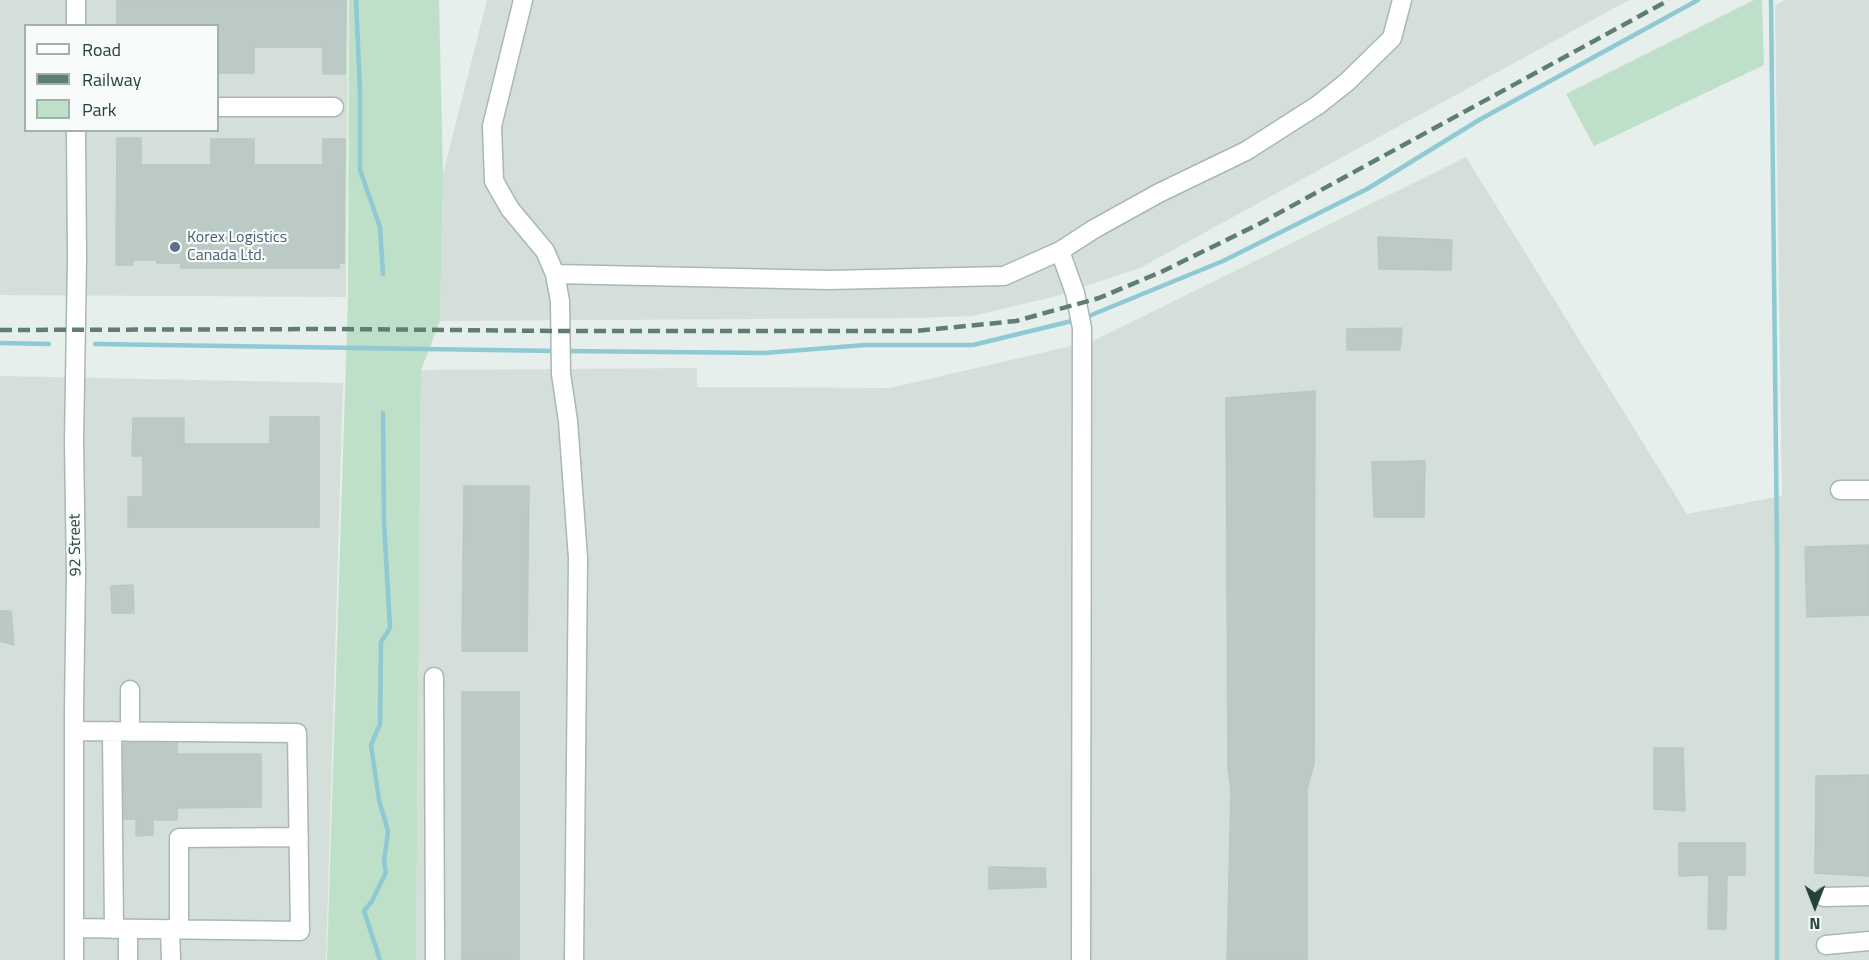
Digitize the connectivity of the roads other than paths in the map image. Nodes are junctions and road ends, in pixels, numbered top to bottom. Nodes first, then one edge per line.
1 (76, 0) edge
2 (523, 0) edge
3 (1402, 0) edge
4 (76, 24) edge
5 (219, 107) edge
6 (334, 107) dead end
7 (76, 132) edge
8 (1060, 251) junction
9 (555, 273) junction
10 (1840, 490) dead end
11 (1869, 490) edge
12 (434, 677) dead end
13 (130, 690) dead end
14 (74, 731) junction
15 (121, 731) junction
16 (298, 837) junction
17 (1869, 896) edge
18 (1824, 897) dead end
19 (74, 928) junction
20 (121, 929) junction
21 (174, 930) junction
22 (1869, 940) edge
23 (1826, 945) dead end
24 (74, 960) edge
25 (128, 960) edge
26 (171, 960) edge
27 (435, 960) edge
28 (574, 960) edge
29 (1082, 960) edge

1 - 4 street
2 - 9 street
3 - 8 street
5 - 6 street
7 - 14 street, 92 Street
8 - 9 street
8 - 29 street
9 - 28 street
10 - 11 street
12 - 27 street
13 - 15 street
14 - 15 street
14 - 19 street, 92 Street
15 - 16 street
15 - 20 street
16 - 21 street
16 - 21 street
17 - 18 street
19 - 20 street
19 - 24 street, 92 Street
20 - 21 street
20 - 25 street
21 - 26 street
22 - 23 street

